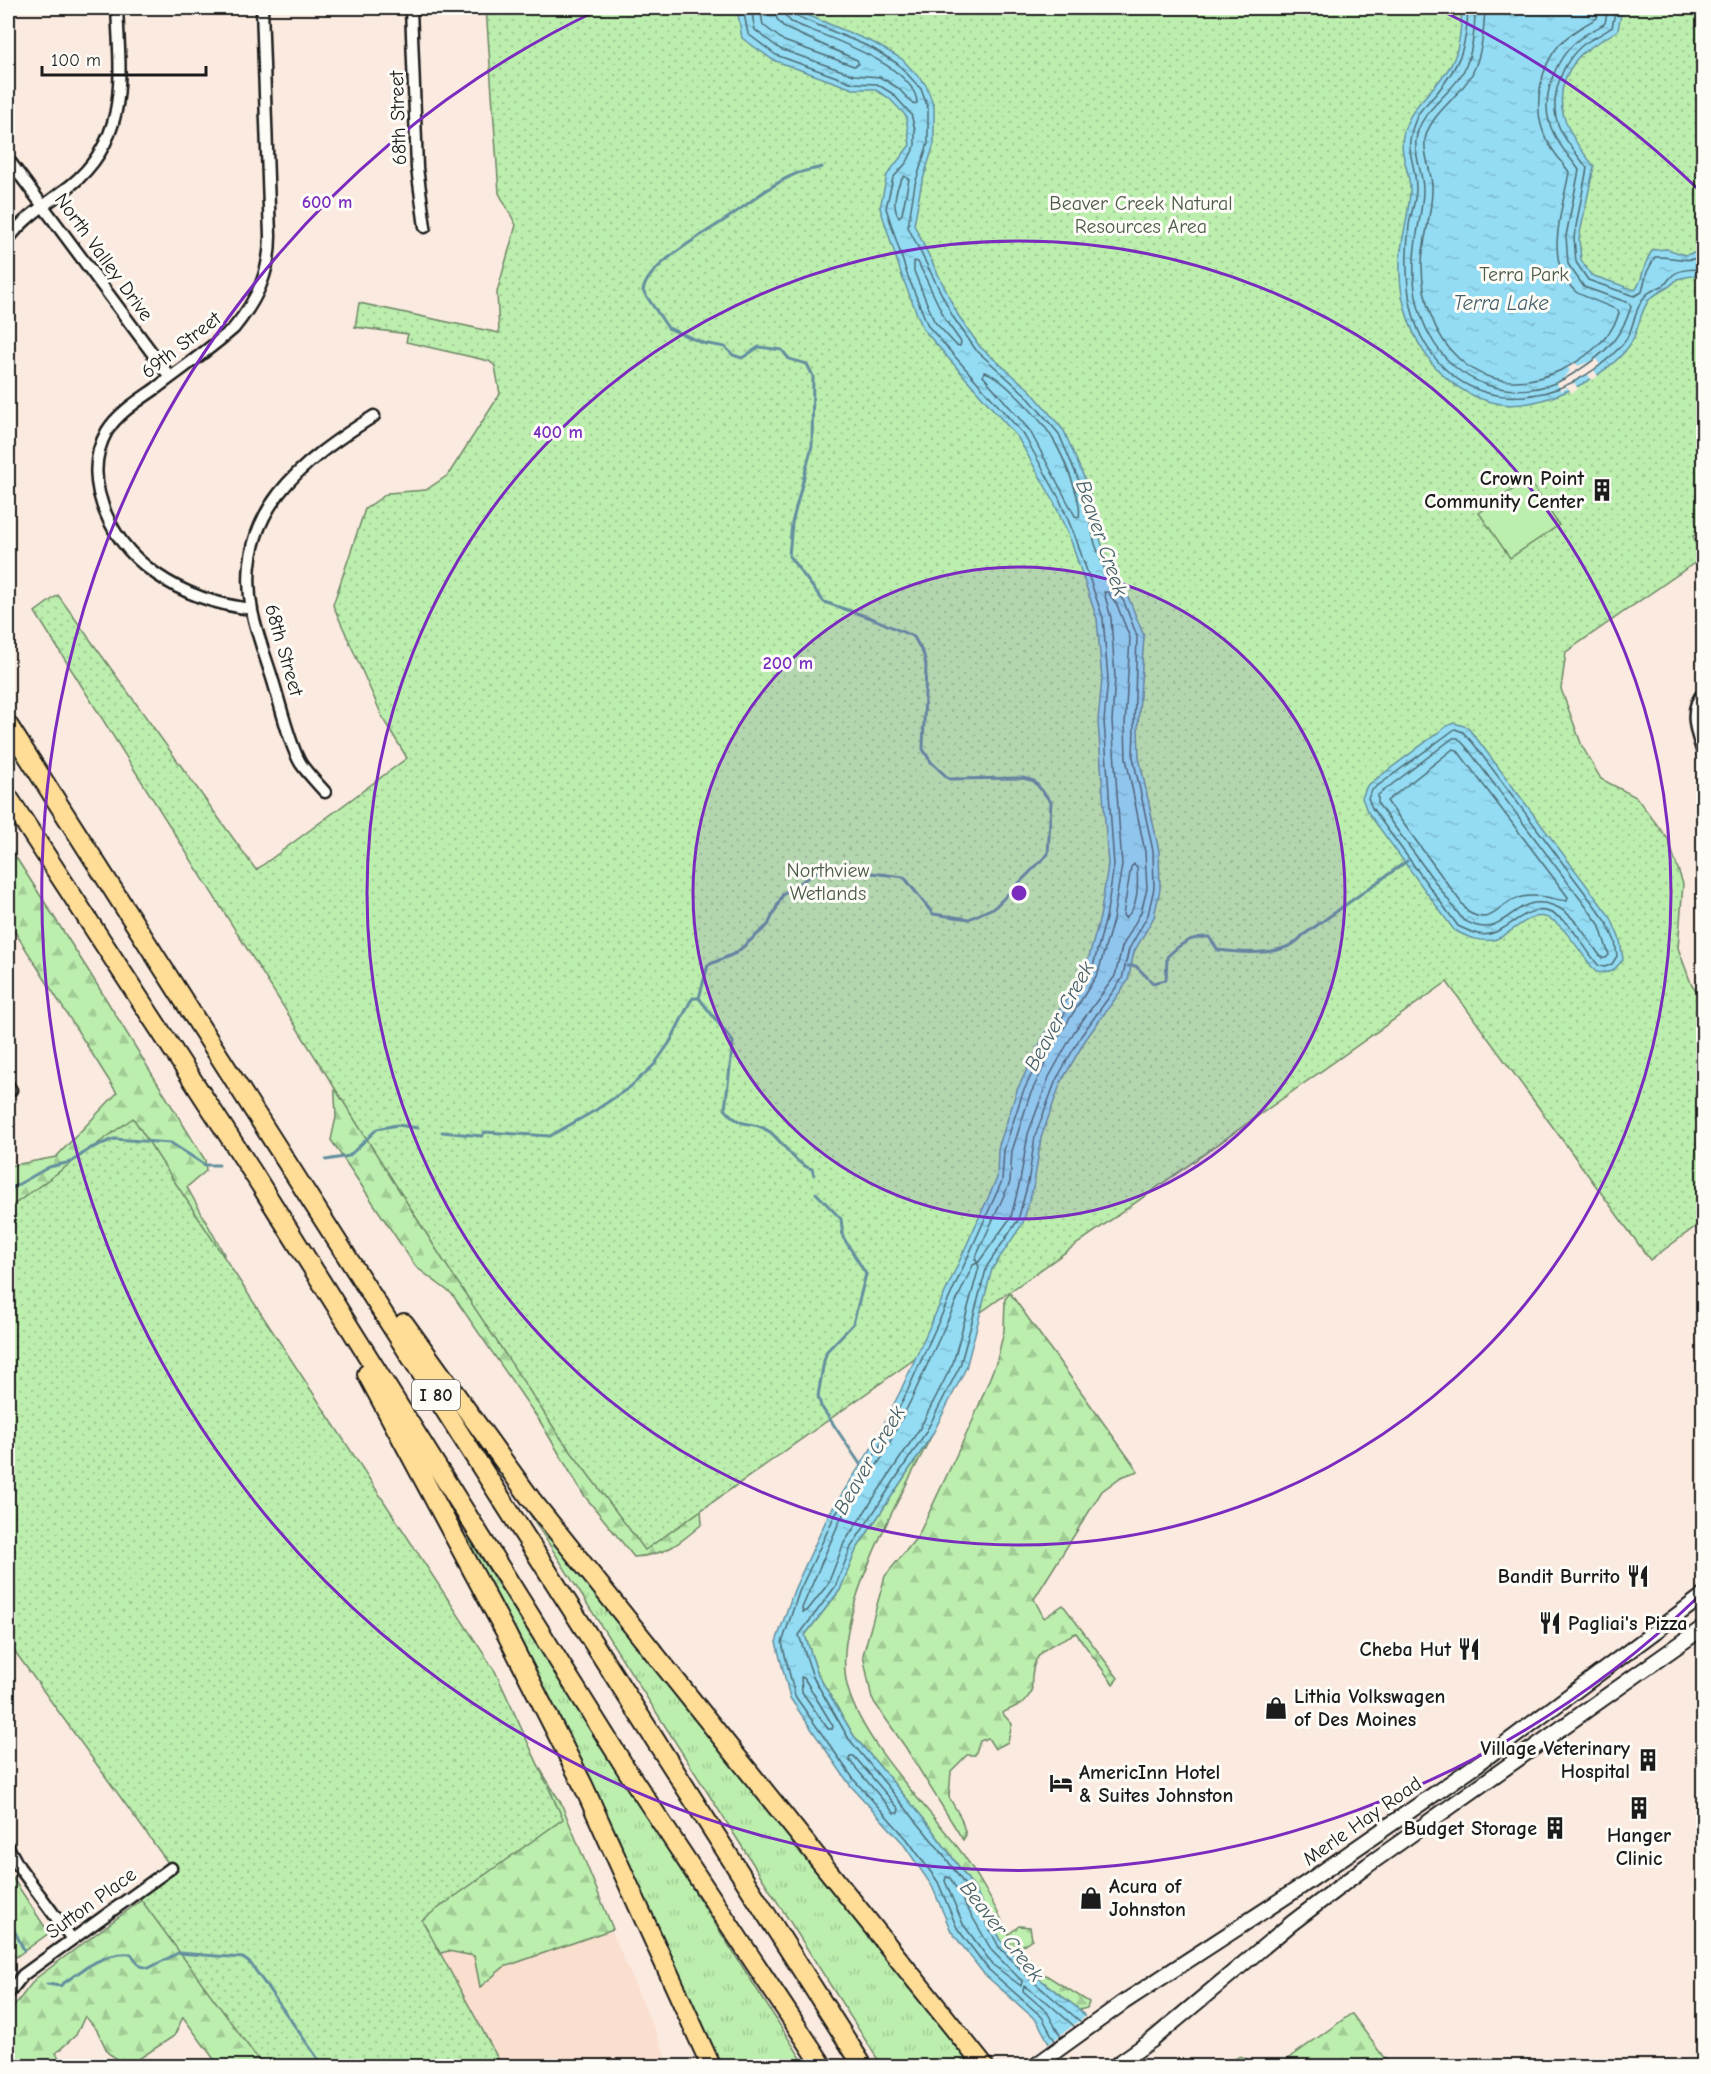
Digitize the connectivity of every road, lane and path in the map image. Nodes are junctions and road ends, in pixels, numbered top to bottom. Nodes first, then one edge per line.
1 (117, 8) edge
2 (262, 8) edge
3 (411, 8) edge
4 (8, 159) edge
5 (43, 206) junction
6 (425, 227) dead end
7 (8, 240) edge
8 (170, 377) junction
9 (375, 416) dead end
10 (252, 609) junction
11 (1704, 692) edge
12 (8, 725) edge
13 (1704, 756) edge
14 (325, 792) dead end
15 (8, 797) edge
16 (294, 1173) junction
17 (344, 1317) junction
18 (1704, 1595) edge
19 (1704, 1627) edge
20 (8, 1847) edge
21 (171, 1868) dead end
22 (72, 1939) junction
23 (8, 1994) edge
24 (1037, 2065) edge
25 (711, 2067) edge
26 (823, 2067) edge
27 (864, 2067) edge
28 (984, 2067) edge
29 (1115, 2067) edge

1 - 5 street
2 - 8 street, 69th Street
3 - 6 street, 68th Street
4 - 5 street, North Valley Drive
5 - 7 street
5 - 8 street, North Valley Drive
8 - 10 street, 69th Street
9 - 10 street, 68th Street
10 - 14 street, 68th Street
11 - 13 street
12 - 16 highway, I 80
15 - 17 highway, I 80
16 - 27 highway, I 80
16 - 28 highway
17 - 25 highway
17 - 26 highway, I 80
18 - 24 main road, Merle Hay Road
19 - 29 main road, Merle Hay Road
20 - 22 street
21 - 22 street, Sutton Place
22 - 23 street, Sutton Place

